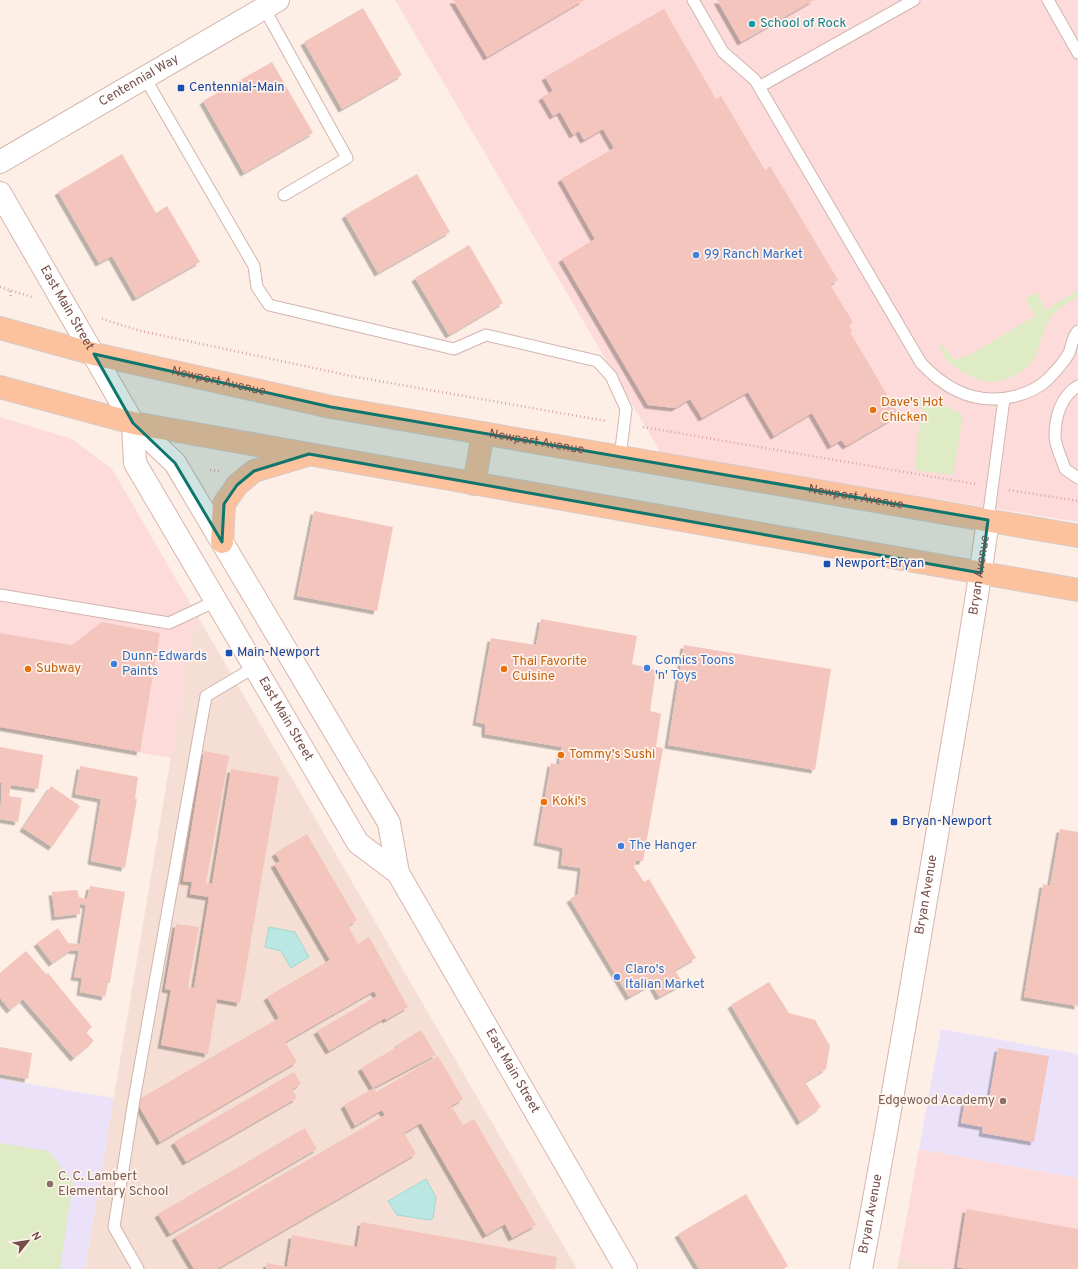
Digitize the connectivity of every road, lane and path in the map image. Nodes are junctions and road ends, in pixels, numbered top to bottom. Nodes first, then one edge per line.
1 (693, 0) edge
2 (914, 0) edge
3 (1048, 0) edge
4 (271, 4) edge
5 (1078, 53) edge
6 (145, 78) junction
7 (759, 87) junction
8 (0, 162) edge
9 (0, 193) edge
10 (284, 195) dead end
11 (0, 287) edge
12 (10, 291) junction
13 (16, 292) dead end
14 (11, 298) dead end
15 (0, 328) edge
16 (132, 329) dead end
17 (1078, 331) edge
18 (94, 354) junction
19 (1078, 386) edge
20 (0, 387) edge
21 (1004, 399) junction
22 (133, 423) junction
23 (624, 424) junction
24 (483, 433) junction
25 (309, 454) junction
26 (620, 457) junction
27 (218, 467) dead end
28 (221, 471) dead end
29 (1078, 478) edge
30 (954, 481) dead end
31 (474, 484) junction
32 (1021, 492) dead end
33 (1078, 501) edge
34 (988, 520) junction
35 (1078, 536) edge
36 (222, 542) junction
37 (981, 573) junction
38 (1078, 590) edge
39 (0, 595) edge
40 (216, 600) junction
41 (255, 667) junction
42 (398, 873) junction
43 (138, 1269) edge
44 (626, 1269) edge
45 (861, 1269) edge

1 - 7 lane
2 - 7 lane
3 - 5 lane
4 - 6 main road, Centennial Way
4 - 10 lane
6 - 8 main road, Centennial Way
6 - 23 lane
7 - 21 lane
9 - 18 main road, East Main Street
11 - 12 path
12 - 13 path
12 - 14 path
15 - 18 main road, Newport Avenue
16 - 23 path
17 - 21 lane
18 - 22 main road, East Main Street
18 - 24 main road, Newport Avenue
19 - 29 lane
20 - 22 main road
21 - 34 lane
22 - 25 main road
22 - 36 main road, East Main Street
22 - 40 main road, East Main Street
23 - 26 lane
23 - 30 path
24 - 26 main road, Newport Avenue
24 - 31 main road
25 - 31 main road
25 - 36 main road
26 - 34 main road, Newport Avenue
27 - 28 path
31 - 37 main road
32 - 33 path
34 - 35 main road, Newport Avenue
34 - 37 main road, Bryan Avenue
36 - 42 main road, East Main Street
37 - 38 main road
37 - 45 main road, Bryan Avenue
39 - 40 lane
40 - 41 main road, East Main Street
41 - 42 main road, East Main Street
41 - 43 lane
42 - 44 main road, East Main Street

